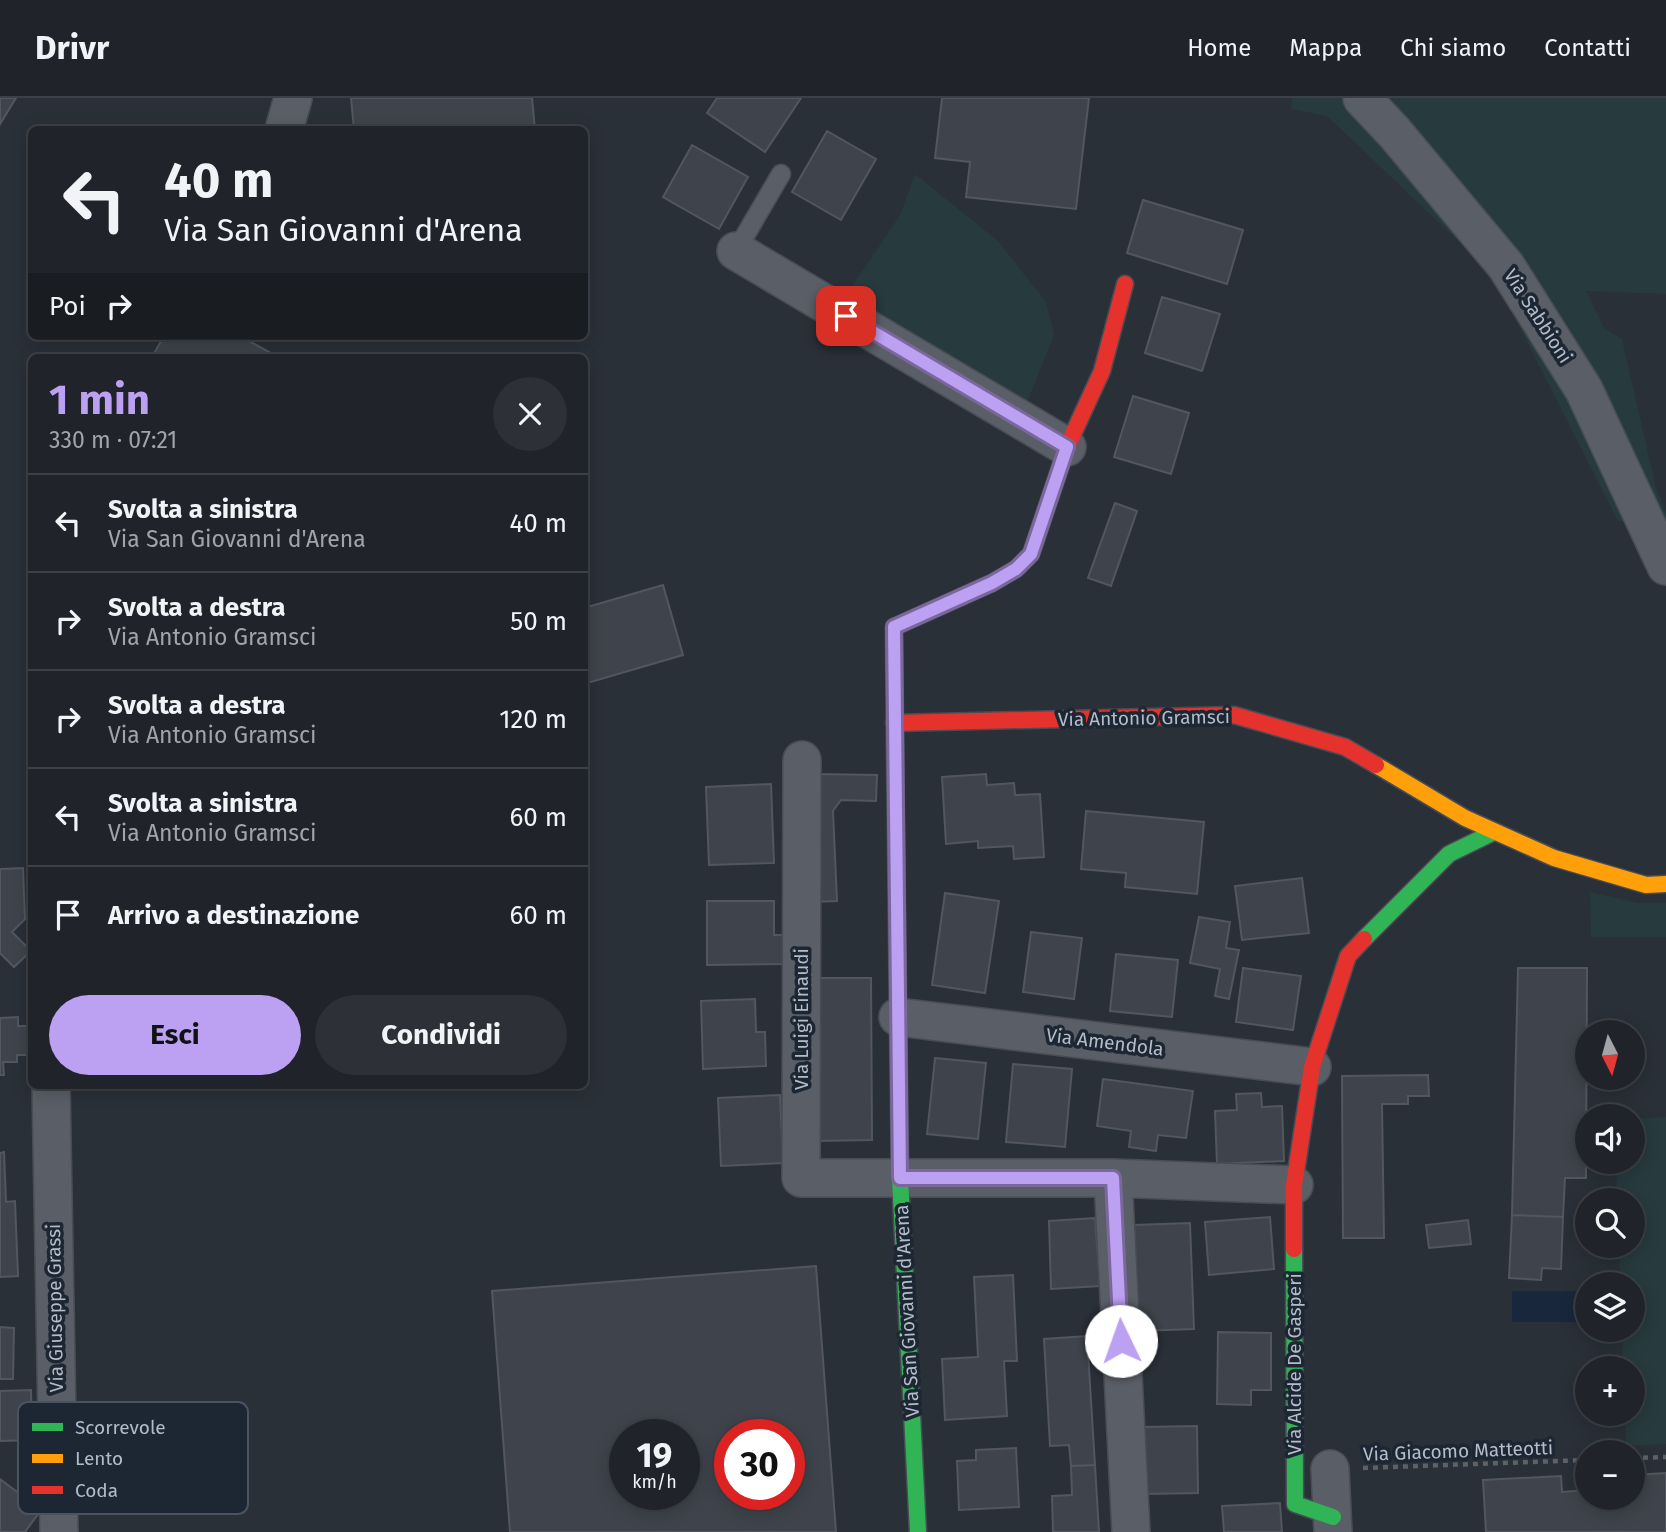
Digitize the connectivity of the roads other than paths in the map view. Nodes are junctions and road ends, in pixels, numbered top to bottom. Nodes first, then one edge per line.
1 (293, 98) edge
2 (1362, 98) edge
3 (285, 126) edge
4 (781, 174) dead end
5 (736, 251) joint
6 (1125, 284) dead end
7 (1067, 447) junction
8 (1666, 566) edge
9 (894, 723) junction
10 (802, 760) dead end
11 (1494, 832) junction
12 (1666, 884) edge
13 (898, 1017) junction
14 (1312, 1067) junction
15 (51, 1089) edge
16 (900, 1178) junction
17 (1113, 1178) junction
18 (1294, 1185) junction
19 (57, 1402) edge
20 (1331, 1469) road end
21 (59, 1514) edge
22 (1333, 1524) edge
23 (59, 1532) edge
24 (918, 1532) edge
25 (1131, 1532) edge

1 - 3 street
2 - 8 street, Via Sabbioni
4 - 5 lane
5 - 7 street
6 - 7 street
7 - 9 street
9 - 11 street, Via Antonio Gramsci
9 - 13 street
10 - 16 street, Via Luigi Einaudi
11 - 12 street
11 - 14 street
13 - 14 street, Via Amendola
13 - 16 street
14 - 18 street
15 - 19 street, Via Giuseppe Grassi
16 - 17 street, Via San Giovanni d'Arena
16 - 24 street, Via San Giovanni d'Arena
17 - 18 street, Via San Giovanni d'Arena
17 - 25 street
18 - 22 street, Via Alcide De Gasperi
20 - 22 street, Via Alcide De Gasperi
21 - 23 street, Via Giuseppe Grassi

